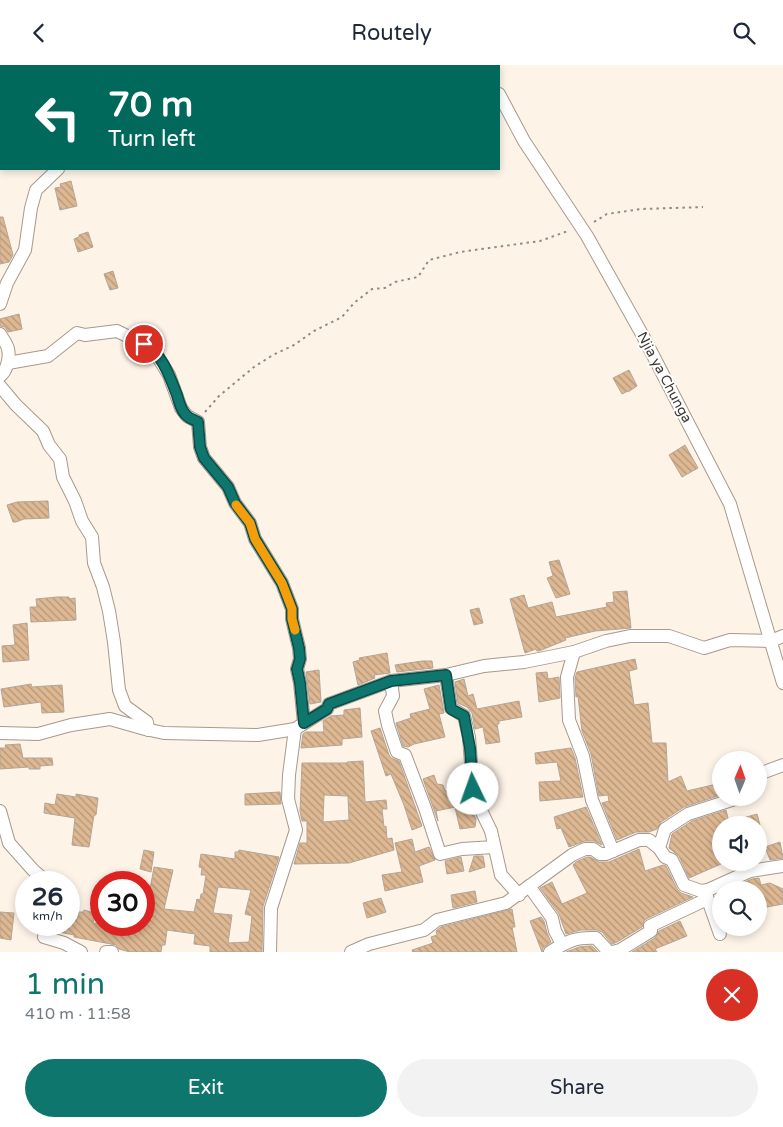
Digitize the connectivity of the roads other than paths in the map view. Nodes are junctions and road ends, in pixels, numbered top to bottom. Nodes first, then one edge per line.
1 (500, 96) edge
2 (57, 170) edge
3 (0, 304) edge
4 (0, 334) edge
5 (8, 363) junction
6 (0, 376) edge
7 (0, 386) edge
8 (777, 639) edge
9 (574, 652) junction
10 (446, 675) junction
11 (391, 681) junction
12 (783, 683) edge
13 (300, 726) junction
14 (148, 730) junction
15 (0, 733) edge
16 (783, 765) edge
17 (768, 771) edge
18 (713, 806) edge
19 (0, 811) edge
20 (494, 847) junction
21 (659, 848) junction
22 (613, 851) junction
23 (783, 866) edge
24 (33, 871) edge
25 (529, 886) junction
26 (707, 892) junction
27 (519, 895) junction
28 (712, 908) edge
29 (44, 936) edge
30 (562, 944) junction
31 (357, 951) edge
32 (82, 952) edge
33 (106, 952) edge
34 (112, 952) edge
35 (270, 952) edge
36 (550, 952) edge
37 (610, 952) edge

1 - 8 street, Njia ya Chunga
2 - 3 street
4 - 5 street
5 - 6 street
5 - 13 street
7 - 14 street
8 - 9 street
8 - 12 street, Njia ya Chunga
9 - 10 street
9 - 22 street
10 - 11 street
10 - 20 street
11 - 13 street
11 - 20 street
13 - 14 street
13 - 35 street
14 - 15 street
16 - 17 street
18 - 21 street
19 - 24 street
20 - 27 street
21 - 22 street
21 - 26 street
22 - 25 street
23 - 26 street
25 - 27 street
25 - 30 street
26 - 28 street
26 - 37 street
27 - 31 street
29 - 32 street
30 - 36 street
30 - 37 street
33 - 34 street

